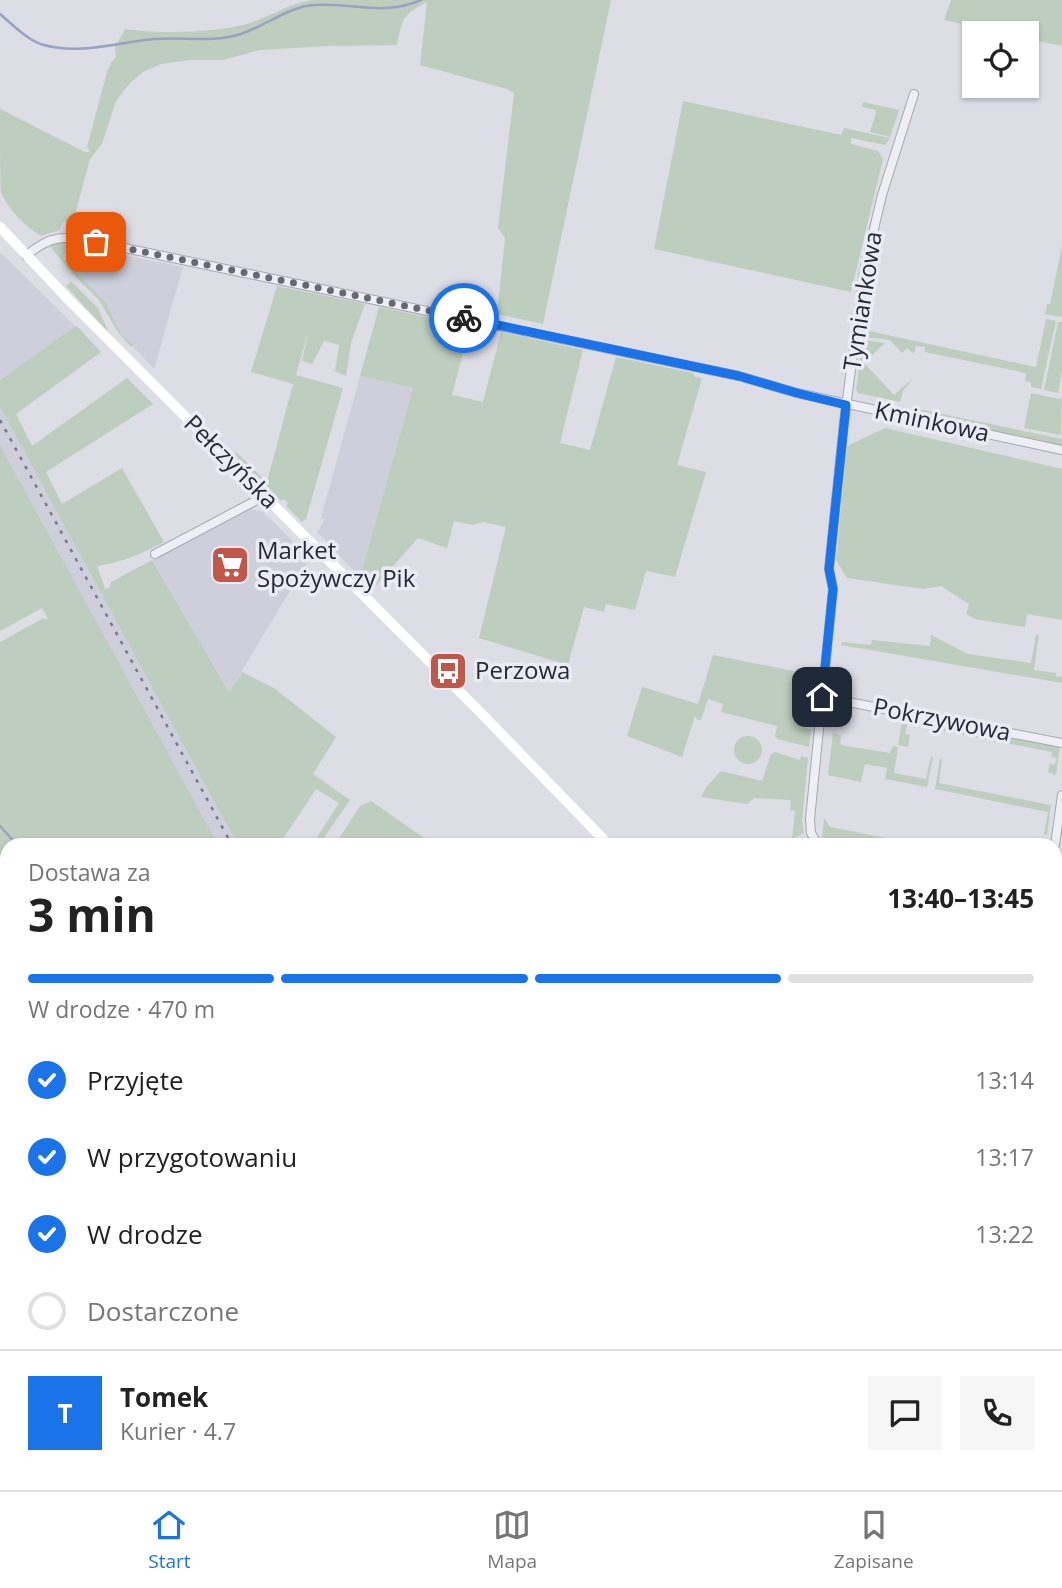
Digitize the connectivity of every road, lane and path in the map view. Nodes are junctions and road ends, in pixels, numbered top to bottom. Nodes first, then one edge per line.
1 (914, 94) dead end
2 (1, 228) edge
3 (26, 256) junction
4 (846, 405) junction
5 (1062, 450) edge
6 (264, 494) junction
7 (155, 554) dead end
8 (822, 697) junction
9 (1062, 743) edge
10 (1062, 795) edge
11 (602, 838) edge
12 (815, 838) edge
13 (1056, 838) edge

1 - 4 street, Tymiankowa
2 - 3 main road, Pełczyńska
3 - 4 street, Kminkowa
3 - 6 main road, Pełczyńska
4 - 5 street, Kminkowa
4 - 8 street, Tymiankowa
6 - 7 street
6 - 11 main road, Pełczyńska
8 - 9 street, Pokrzywowa
8 - 12 street, Tymiankowa
10 - 13 street

